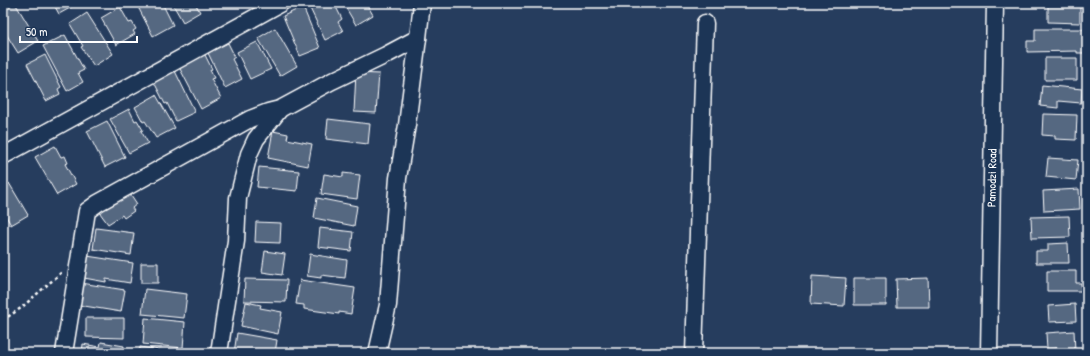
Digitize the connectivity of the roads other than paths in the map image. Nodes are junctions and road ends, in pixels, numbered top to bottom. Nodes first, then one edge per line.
1 (281, 3) edge
2 (422, 3) edge
3 (995, 3) edge
4 (705, 23) dead end
5 (418, 38) junction
6 (280, 109) junction
7 (240, 125) junction
8 (249, 154) junction
9 (3, 156) edge
10 (64, 353) edge
11 (219, 353) edge
12 (377, 353) edge
13 (694, 353) edge
14 (989, 353) edge

1 - 9 street
2 - 5 street
3 - 14 street, Pamodzi Road
4 - 13 street
5 - 6 street
5 - 12 street
6 - 7 street
6 - 8 street
7 - 8 street
7 - 10 street
8 - 11 street

